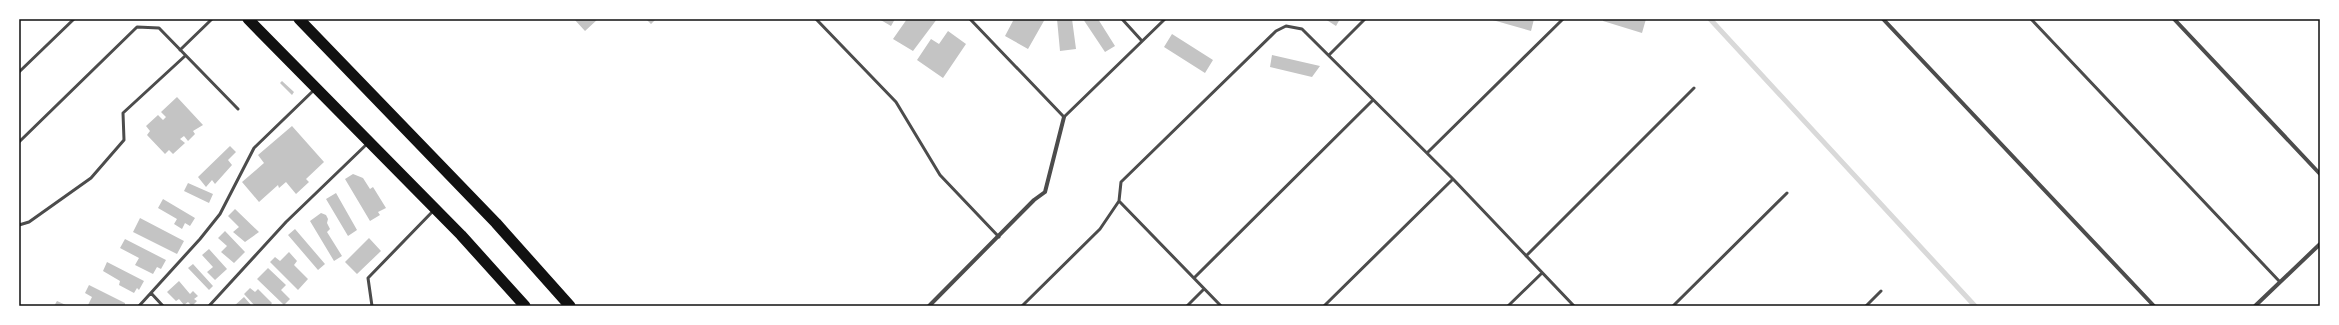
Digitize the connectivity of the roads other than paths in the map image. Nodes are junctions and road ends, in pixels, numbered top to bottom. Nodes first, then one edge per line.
1 (74, 19) edge
2 (212, 19) edge
3 (248, 19) edge
4 (299, 19) edge
5 (816, 19) edge
6 (970, 19) edge
7 (1122, 19) edge
8 (1165, 19) edge
9 (1365, 19) edge
10 (1562, 19) edge
11 (1883, 19) edge
12 (2031, 19) edge
13 (2174, 19) edge
14 (1142, 41) junction
15 (180, 50) junction
16 (1329, 55) junction
17 (185, 56) junction
18 (19, 72) edge
19 (316, 88) junction
20 (1694, 88) dead end
21 (1373, 100) junction
22 (238, 109) dead end
23 (1064, 117) junction
24 (19, 142) edge
25 (369, 142) junction
26 (1426, 153) junction
27 (2320, 174) edge
28 (1453, 180) junction
29 (1787, 193) dead end
30 (1119, 201) junction
31 (435, 209) junction
32 (19, 225) edge
33 (999, 237) junction
34 (2320, 244) edge
35 (1526, 256) junction
36 (1542, 273) junction
37 (1194, 278) junction
38 (2280, 282) junction
39 (1204, 289) junction
40 (1880, 291) dead end
41 (151, 293) junction
42 (139, 306) edge
43 (163, 306) edge
44 (209, 306) edge
45 (372, 306) edge
46 (525, 306) edge
47 (570, 306) edge
48 (929, 306) edge
49 (1022, 306) edge
50 (1187, 306) edge
51 (1221, 306) edge
52 (1324, 306) edge
53 (1508, 306) edge
54 (1574, 306) edge
55 (1673, 306) edge
56 (1866, 306) edge
57 (2154, 306) edge
58 (2255, 306) edge

1 - 18 lane
2 - 15 lane
3 - 19 highway
4 - 47 highway
5 - 33 lane
6 - 23 lane
7 - 14 lane
8 - 14 lane
9 - 16 lane
10 - 26 lane
11 - 57 street
12 - 38 lane
13 - 27 street
14 - 23 lane
15 - 17 lane
15 - 24 lane
16 - 21 lane
16 - 30 lane
17 - 22 lane
17 - 32 lane
19 - 25 highway
19 - 41 lane
20 - 35 lane
21 - 26 lane
21 - 37 lane
23 - 33 street
25 - 31 highway
25 - 44 lane
26 - 28 lane
28 - 35 lane
28 - 52 lane
29 - 55 lane
30 - 37 lane
30 - 49 lane
31 - 45 lane
31 - 46 highway
33 - 48 street
34 - 38 street
35 - 36 lane
36 - 53 lane
36 - 54 lane
37 - 39 lane
38 - 58 street
39 - 50 lane
39 - 51 lane
40 - 56 lane
41 - 42 lane
41 - 43 lane

